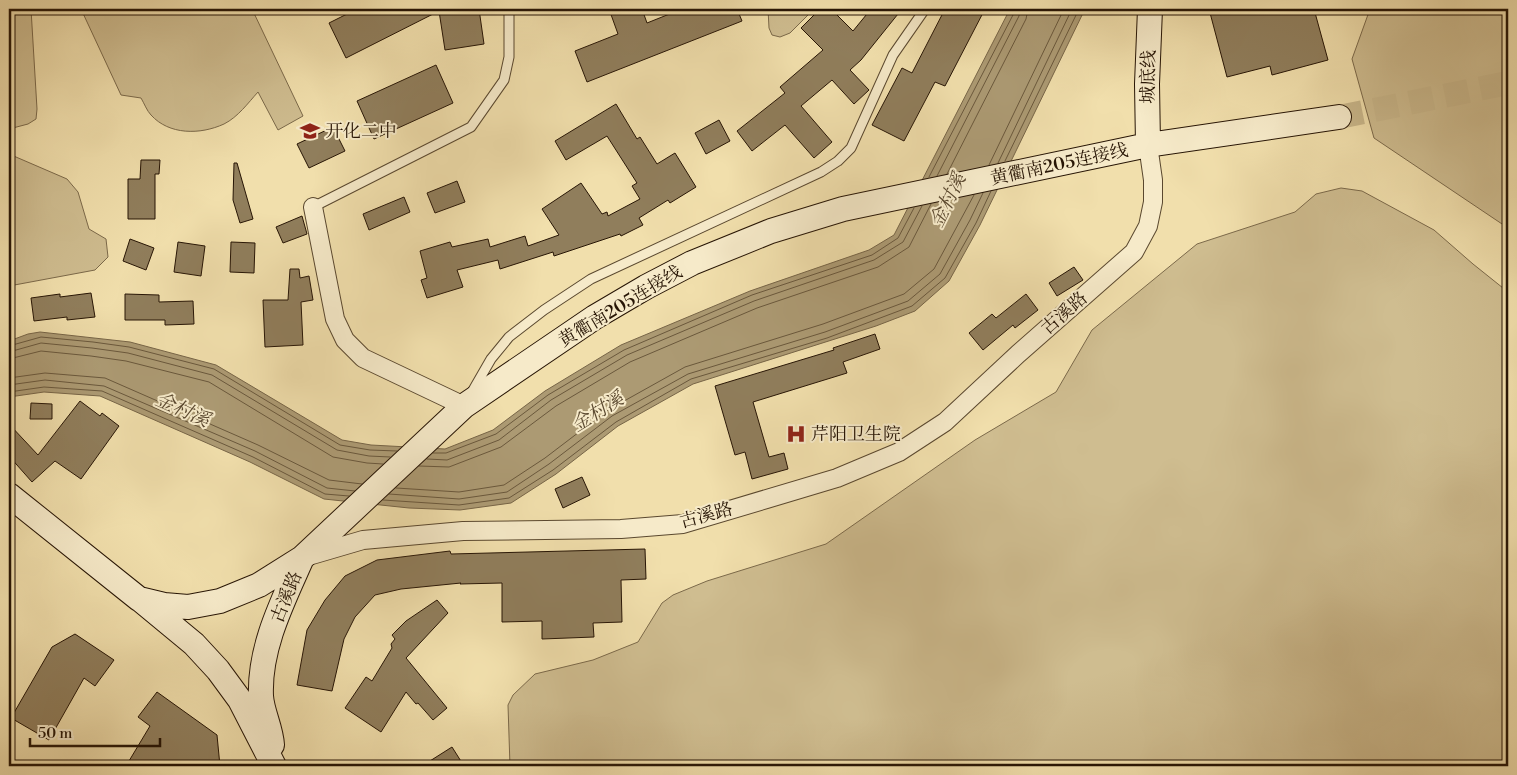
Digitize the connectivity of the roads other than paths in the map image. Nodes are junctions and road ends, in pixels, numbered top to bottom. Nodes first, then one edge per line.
1 (509, 9) edge
2 (925, 9) edge
3 (1150, 9) edge
4 (1339, 117) tunnel mouth
5 (1148, 145) junction
6 (313, 208) joint
7 (464, 406) junction
8 (9, 495) edge
9 (302, 558) junction
10 (139, 599) junction
11 (272, 766) edge

1 - 6 lane
2 - 7 lane
3 - 5 main road, 城底线
4 - 5 main road, 黄衢南205连接线
5 - 7 main road, 黄衢南205连接线
5 - 9 street, 古溪路
6 - 7 street
7 - 9 main road, 黄衢南205连接线
8 - 10 main road, 黄衢南205连接线
9 - 10 main road, 黄衢南205连接线
9 - 11 main road, 古溪路
10 - 11 main road

